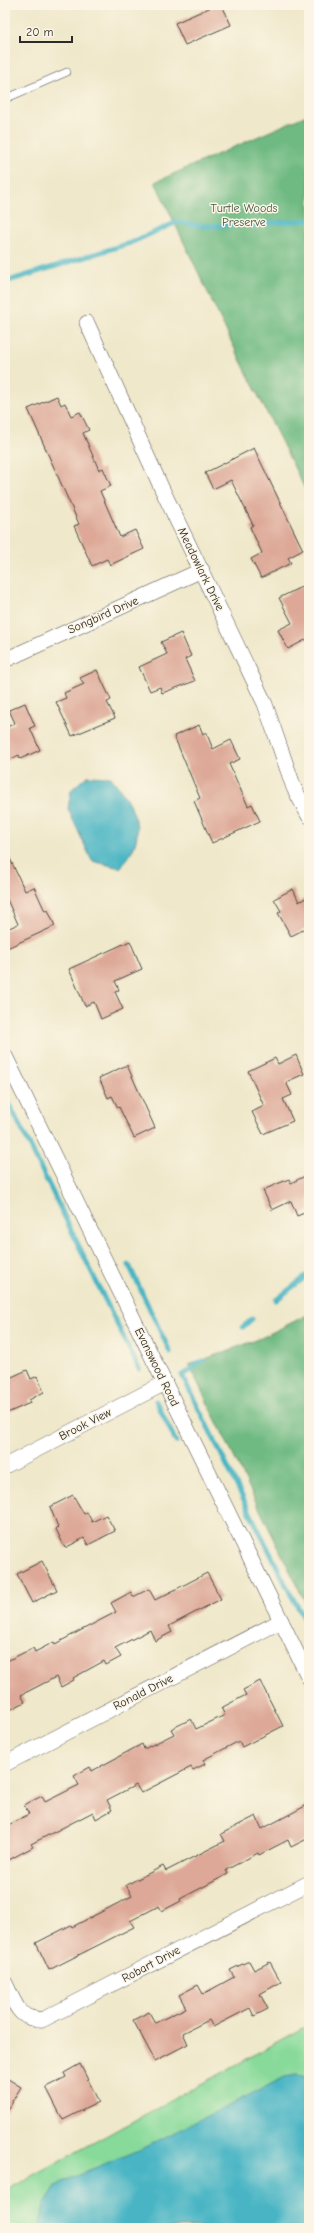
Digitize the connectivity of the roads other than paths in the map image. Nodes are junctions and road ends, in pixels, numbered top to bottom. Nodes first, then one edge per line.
1 (67, 72) dead end
2 (5, 99) edge
3 (87, 323) dead end
4 (202, 570) junction
5 (5, 660) edge
6 (309, 816) edge
7 (5, 1056) edge
8 (165, 1383) junction
9 (5, 1466) edge
10 (281, 1621) junction
11 (309, 1678) edge
12 (5, 1764) edge
13 (309, 1883) edge
14 (5, 1984) edge

1 - 2 lane
3 - 4 street, Meadowlark Drive
4 - 5 street, Songbird Drive
4 - 6 street, Meadowlark Drive
7 - 8 street, Evanswood Road
8 - 9 street, Brook View
8 - 10 street, Evanswood Road
10 - 11 street, Evanswood Road
10 - 12 street, Ronald Drive
13 - 14 street, Robart Drive

